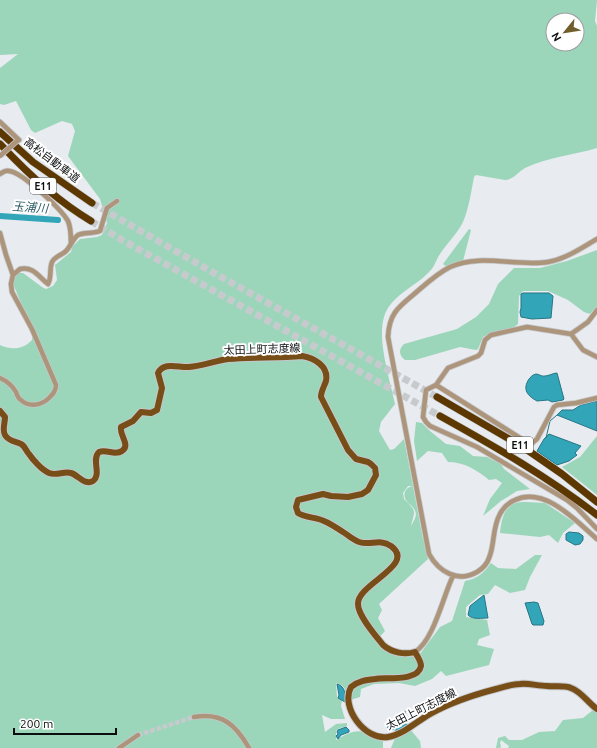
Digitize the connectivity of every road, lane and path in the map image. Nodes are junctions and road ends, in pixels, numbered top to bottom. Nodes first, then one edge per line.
1 (0, 122) edge
2 (0, 132) edge
3 (0, 144) edge
4 (0, 156) edge
5 (0, 174) edge
6 (117, 201) dead end
7 (92, 203) tunnel mouth
8 (91, 222) tunnel mouth
9 (0, 233) edge
10 (597, 239) edge
11 (71, 243) junction
12 (14, 275) junction
13 (597, 310) edge
14 (571, 334) junction
15 (597, 357) edge
16 (0, 378) edge
17 (436, 385) junction
18 (437, 397) tunnel mouth
19 (597, 398) edge
20 (0, 411) edge
21 (440, 416) tunnel mouth
22 (597, 502) edge
23 (597, 515) edge
24 (597, 529) edge
25 (597, 538) edge
26 (453, 576) junction
27 (415, 652) junction
28 (597, 710) edge
29 (194, 718) tunnel mouth
30 (138, 735) tunnel mouth
31 (118, 748) edge
32 (249, 748) edge

1 - 4 street, bridge
2 - 7 highway, 高松自動車道 / E11
3 - 8 highway, 高松自動車道 / E11
5 - 11 street
6 - 11 street
9 - 12 street
10 - 26 street
11 - 12 street
12 - 16 street
13 - 14 street
14 - 15 street
14 - 17 street
17 - 19 street
17 - 24 street
18 - 22 highway, E11
20 - 27 main road, 太田上町志度線
21 - 23 highway, E11
25 - 26 street
26 - 27 street
27 - 28 main road, 太田上町志度線
29 - 32 street
30 - 31 street

